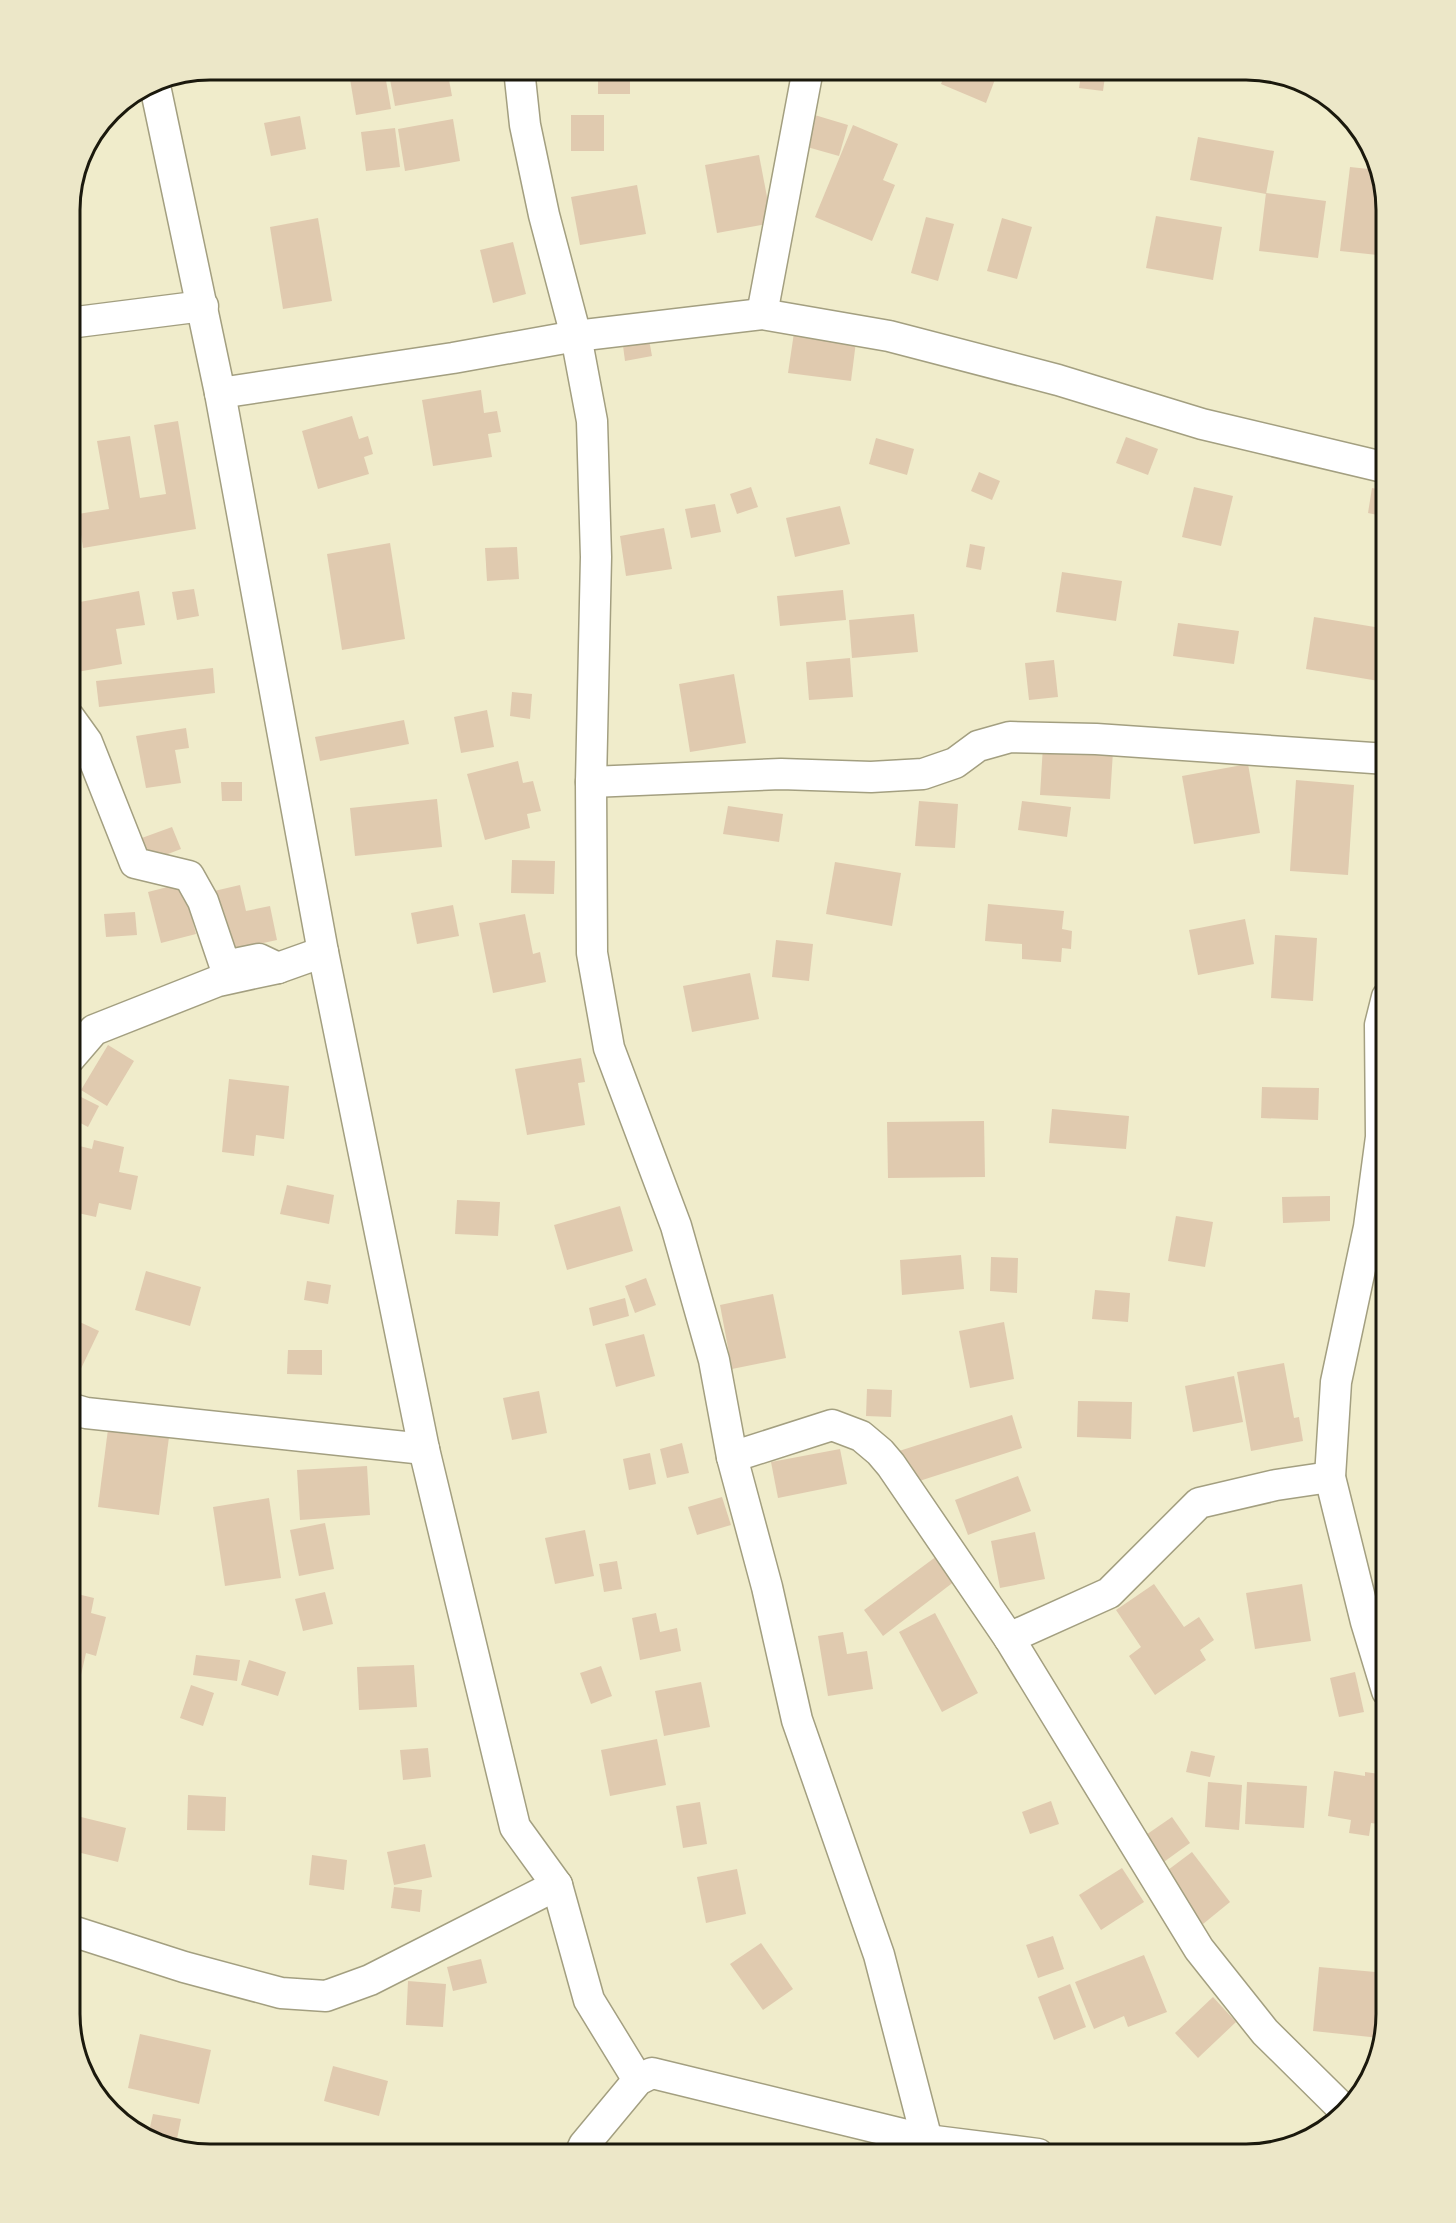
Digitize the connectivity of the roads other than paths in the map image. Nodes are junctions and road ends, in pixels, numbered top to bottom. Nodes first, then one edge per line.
1 (520, 80) edge
2 (806, 80) edge
3 (156, 91) edge
4 (203, 306) junction
5 (762, 314) junction
6 (80, 322) edge
7 (576, 336) junction
8 (220, 393) junction
9 (1376, 465) edge
10 (80, 732) edge
11 (1376, 758) edge
12 (591, 782) junction
13 (323, 952) junction
14 (278, 968) junction
15 (80, 1046) edge
16 (1376, 1174) edge
17 (80, 1411) edge
18 (424, 1449) junction
19 (732, 1457) junction
20 (1330, 1477) junction
21 (1009, 1638) junction
22 (1376, 1655) edge
23 (557, 1886) junction
24 (80, 1934) edge
25 (638, 2080) junction
26 (1339, 2105) edge
27 (927, 2140) junction
28 (585, 2143) edge
29 (957, 2144) edge

1 - 7 street
2 - 5 street
3 - 4 street
4 - 6 street
4 - 8 street
5 - 7 street
5 - 9 street
7 - 8 street
7 - 12 street
8 - 13 street
10 - 14 street
11 - 12 street
12 - 19 street
13 - 14 street
13 - 18 street
14 - 15 street
16 - 20 street
17 - 18 street
18 - 23 street
19 - 21 street
19 - 27 street
20 - 21 street
20 - 22 street
21 - 26 street
23 - 24 street
23 - 25 street
25 - 27 street
25 - 28 street
27 - 29 street

